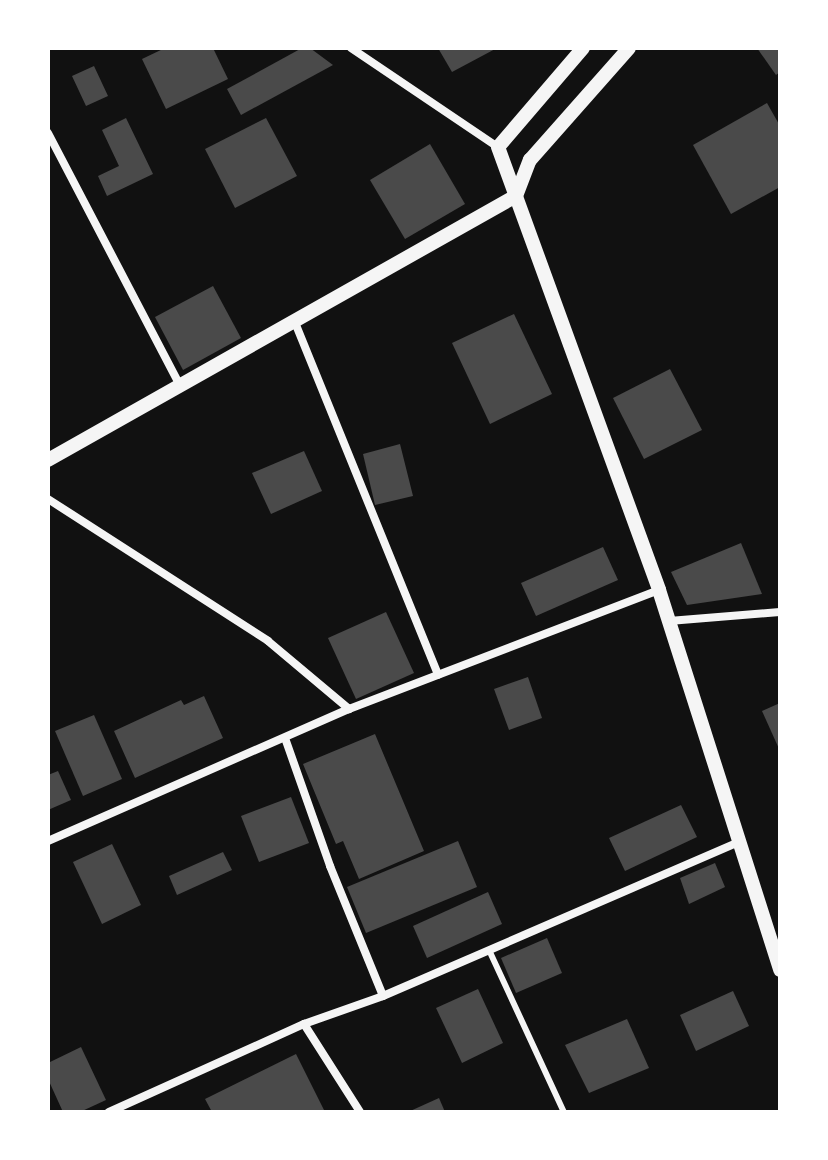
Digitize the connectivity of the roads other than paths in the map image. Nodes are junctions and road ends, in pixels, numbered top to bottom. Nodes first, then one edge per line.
1 (351, 48) edge
2 (583, 48) edge
3 (629, 48) edge
4 (48, 133) edge
5 (498, 147) junction
6 (516, 196) junction
7 (293, 319) junction
8 (180, 386) junction
9 (48, 460) edge
10 (48, 499) edge
11 (659, 590) junction
12 (780, 612) edge
13 (669, 621) junction
14 (438, 675) junction
15 (349, 709) junction
16 (285, 738) junction
17 (48, 841) edge
18 (739, 842) junction
19 (489, 950) junction
20 (780, 970) edge
21 (383, 996) junction
22 (304, 1024) junction
23 (109, 1112) edge
24 (360, 1112) edge
25 (564, 1112) edge

1 - 5 street
2 - 5 street
3 - 6 street
4 - 8 street
5 - 6 street
6 - 7 street
6 - 11 street
7 - 8 street
7 - 14 street
8 - 9 street
10 - 15 street
11 - 13 street
11 - 14 street
12 - 13 street
13 - 18 street
14 - 15 street
15 - 16 street
16 - 17 street
16 - 21 street
18 - 19 street
18 - 20 street
19 - 21 street
19 - 25 lane
21 - 22 street
22 - 23 street
22 - 24 street

